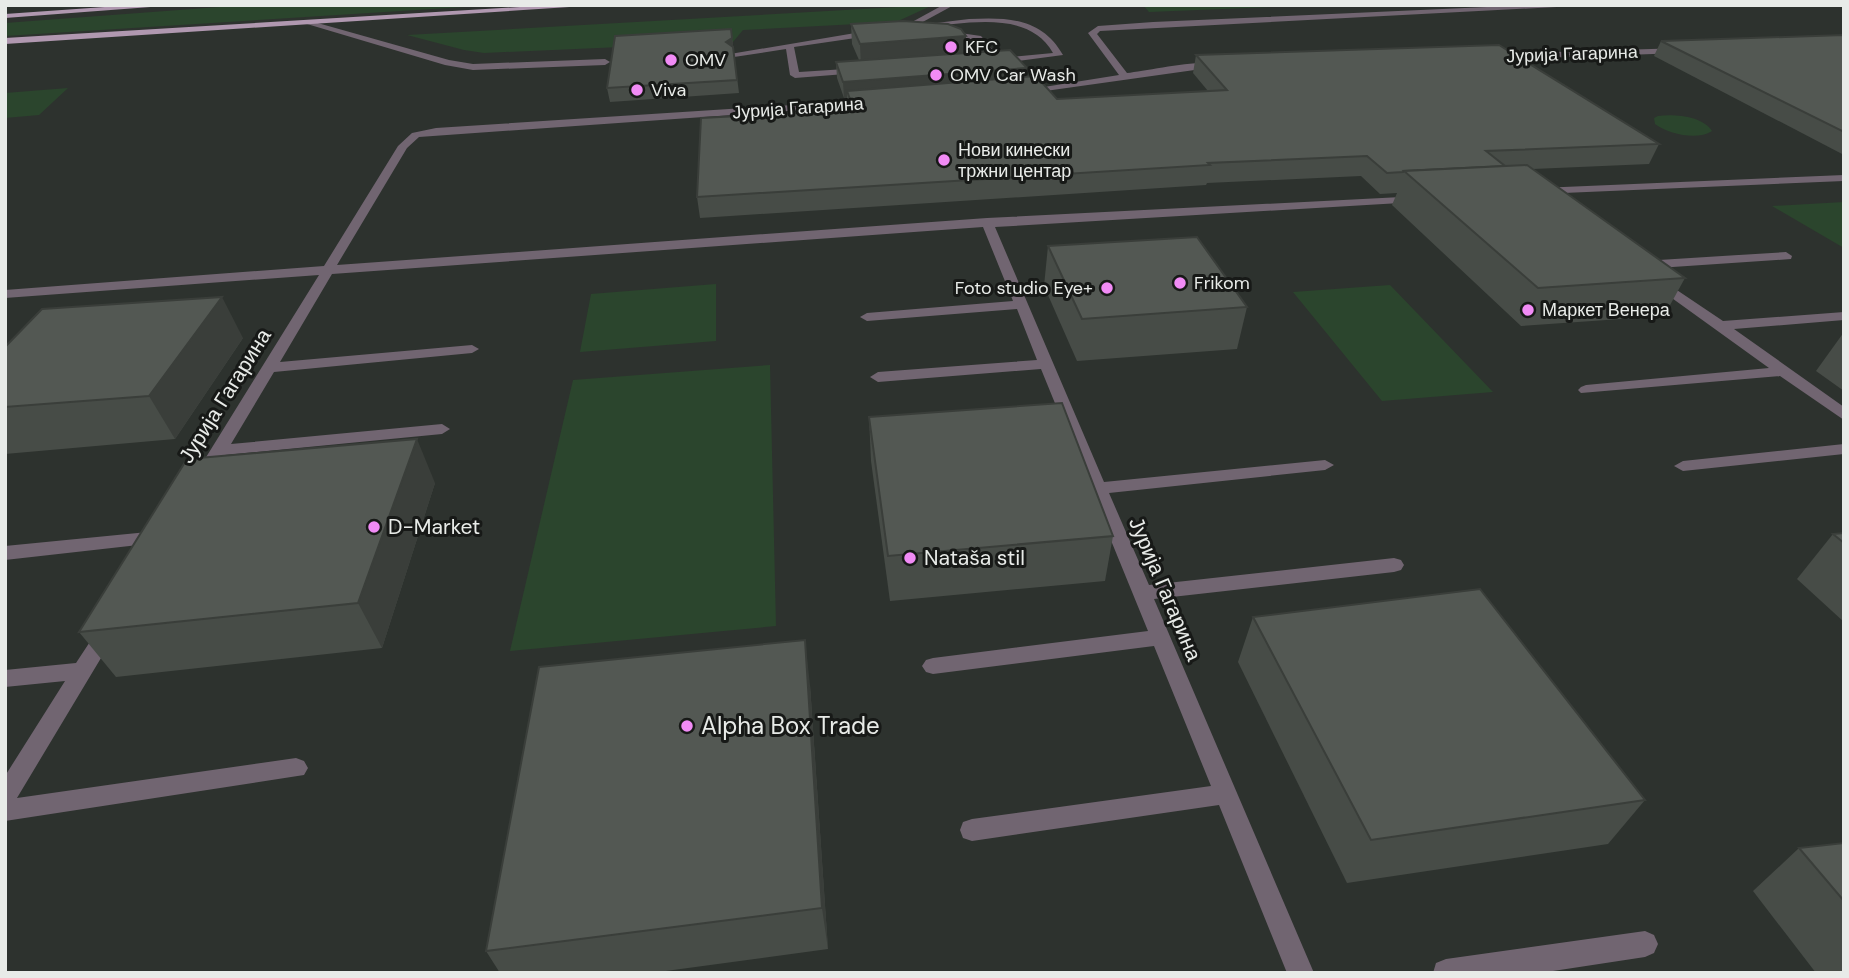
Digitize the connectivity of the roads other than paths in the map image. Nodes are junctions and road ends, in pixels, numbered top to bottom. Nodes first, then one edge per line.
1 (173, 5) edge
2 (596, 5) edge
3 (950, 5) edge
4 (1590, 5) edge
5 (5, 16) edge
6 (310, 22) junction
7 (907, 26) junction
8 (883, 32) edge
9 (937, 37) edge
10 (5, 41) edge
11 (790, 47) junction
12 (1695, 50) edge
13 (734, 54) edge
14 (1477, 57) edge
15 (997, 60) junction
16 (606, 62) dead end
17 (969, 63) junction
18 (955, 64) edge
19 (1233, 65) edge
20 (875, 69) edge
21 (1125, 77) junction
22 (1007, 93) edge
23 (879, 102) edge
24 (1844, 178) edge
25 (1432, 197) edge
26 (1553, 206) edge
27 (986, 222) junction
28 (1786, 256) dead end
29 (330, 270) junction
30 (5, 294) edge
31 (1021, 306) junction
32 (1844, 316) edge
33 (867, 317) dead end
34 (1720, 326) junction
35 (472, 349) dead end
36 (1046, 364) junction
37 (269, 368) junction
38 (1783, 372) junction
39 (878, 377) dead end
40 (1586, 390) dead end
41 (1844, 415) edge
42 (442, 429) dead end
43 (1844, 449) edge
44 (219, 450) junction
45 (1325, 465) dead end
46 (1683, 466) dead end
47 (1098, 488) junction
48 (192, 493) edge
49 (5, 553) edge
50 (152, 559) edge
51 (1394, 565) dead end
52 (1142, 593) junction
53 (117, 615) edge
54 (1160, 637) junction
55 (933, 666) dead end
56 (83, 671) junction
57 (5, 679) edge
58 (296, 768) dead end
59 (1226, 794) junction
60 (5, 797) edge
61 (5, 810) edge
62 (972, 830) dead end
63 (1645, 944) dead end
64 (1301, 973) edge
65 (1446, 973) edge

1 - 5 main road
2 - 6 main road
3 - 7 street
4 - 21 street
6 - 10 main road
6 - 16 street
7 - 15 street
7 - 15 street
8 - 11 street
9 - 17 street
11 - 13 street
11 - 20 street
12 - 14 street, Јурија Гагарина
15 - 17 street
17 - 18 street
19 - 21 street
21 - 22 street
23 - 29 street, Јурија Гагарина
24 - 26 street
25 - 27 street
27 - 29 street
27 - 31 street, Јурија Гагарина
28 - 34 street
29 - 30 street
29 - 37 street, Јурија Гагарина
31 - 33 street
31 - 36 street, Јурија Гагарина
32 - 34 street
34 - 38 street
35 - 37 street
36 - 39 street
36 - 47 street, Јурија Гагарина
37 - 44 street, Јурија Гагарина
38 - 40 street
38 - 41 street
42 - 44 street
43 - 46 street
44 - 48 street, Јурија Гагарина
45 - 47 street
47 - 52 street, Јурија Гагарина
49 - 50 street
51 - 52 street
52 - 54 street, Јурија Гагарина
53 - 56 street
54 - 55 street
54 - 59 street, Јурија Гагарина
56 - 57 street
56 - 60 street
58 - 61 street
59 - 62 street
59 - 64 street, Јурија Гагарина
63 - 65 street

